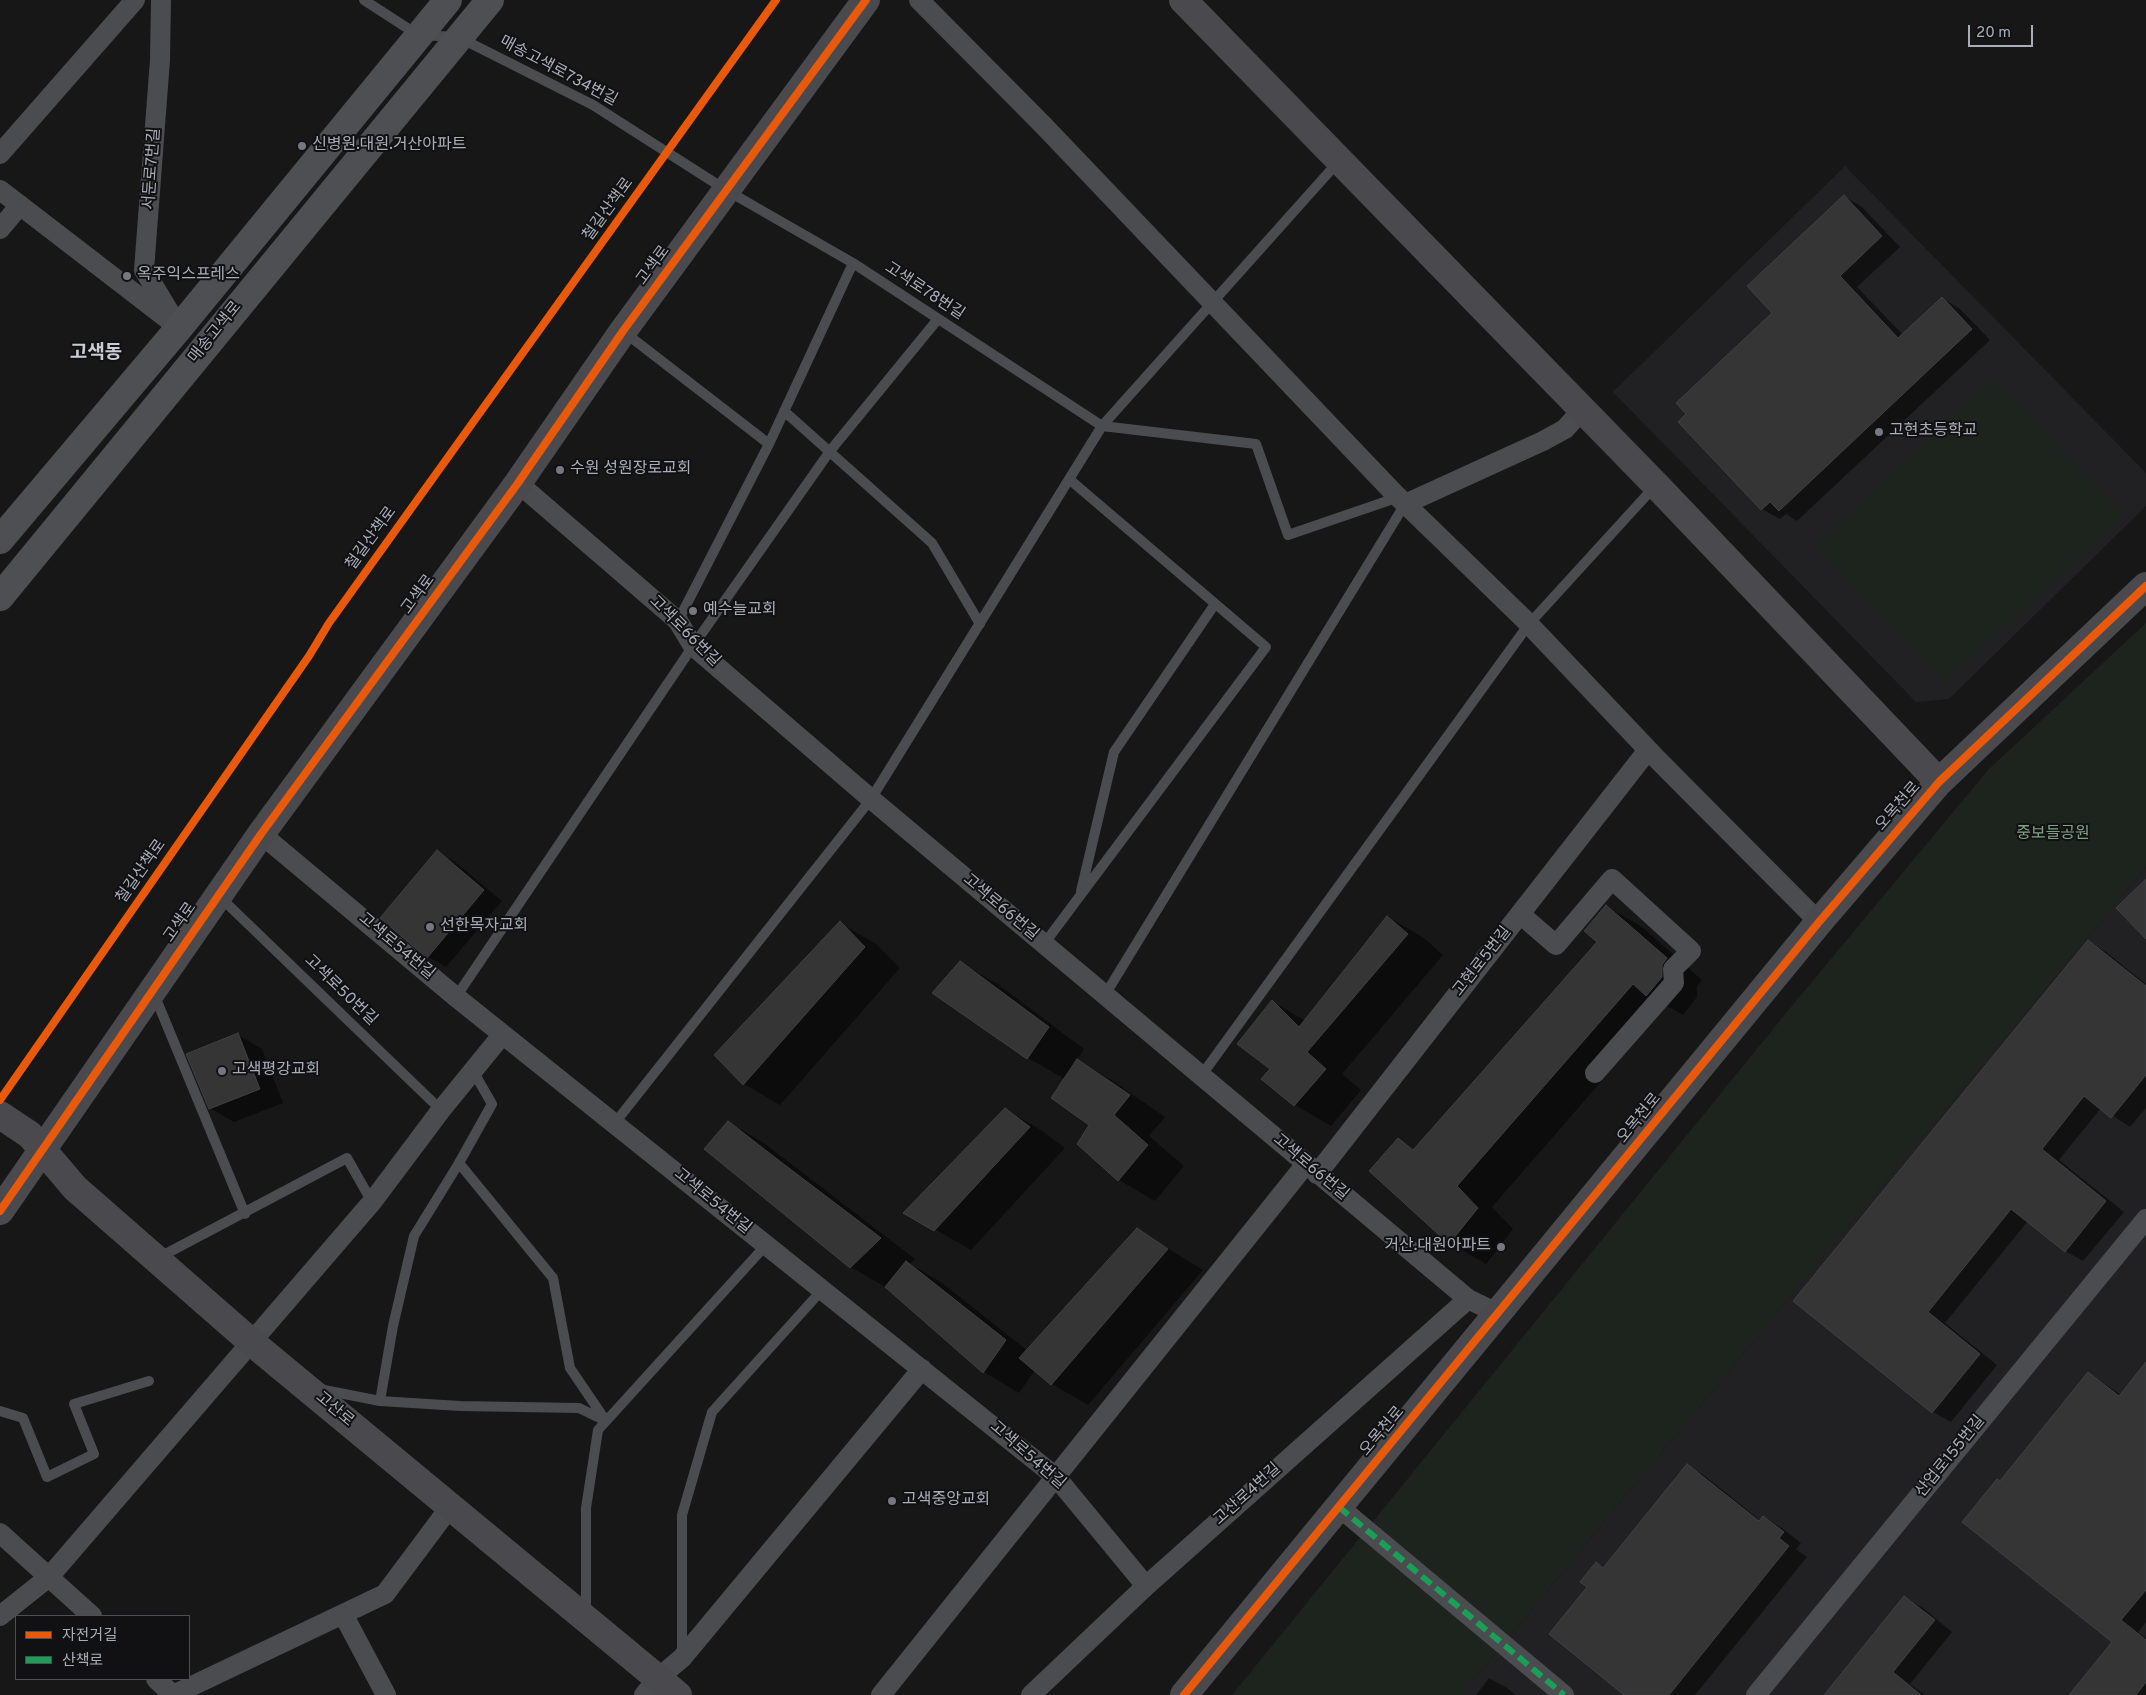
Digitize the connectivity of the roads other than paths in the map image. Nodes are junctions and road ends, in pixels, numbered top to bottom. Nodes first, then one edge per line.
1 (135, 0) edge
2 (161, 0) edge
3 (364, 0) edge
4 (448, 0) edge
5 (490, 0) edge
6 (866, 0) edge
7 (919, 0) edge
8 (1183, 0) edge
9 (418, 35) junction
10 (458, 38) junction
11 (0, 154) edge
12 (1338, 162) junction
13 (0, 190) edge
14 (726, 190) junction
15 (20, 205) junction
16 (0, 229) edge
17 (853, 264) junction
18 (1212, 302) junction
19 (938, 319) junction
20 (179, 328) junction
21 (623, 332) junction
22 (1582, 410) junction
23 (784, 411) junction
24 (1102, 426) junction
25 (768, 444) junction
26 (830, 451) junction
27 (1069, 479) junction
28 (518, 483) junction
29 (1656, 485) junction
30 (1402, 500) junction
31 (0, 540) edge
32 (2146, 586) edge
33 (0, 597) edge
34 (1215, 604) junction
35 (678, 621) junction
36 (980, 624) junction
37 (1529, 624) junction
38 (693, 646) junction
39 (1648, 750) junction
40 (1939, 782) junction
41 (871, 799) junction
42 (261, 834) junction
43 (218, 894) junction
44 (1080, 897) junction
45 (1520, 914) junction
46 (1819, 922) junction
47 (1044, 944) junction
48 (152, 989) junction
49 (1105, 995) junction
50 (456, 997) junction
51 (502, 1034) junction
52 (473, 1071) junction
53 (1595, 1073) dead end
54 (1201, 1076) junction
55 (441, 1110) junction
56 (0, 1115) edge
57 (614, 1124) junction
58 (42, 1149) junction
59 (459, 1163) junction
60 (1312, 1169) junction
61 (372, 1202) junction
62 (0, 1211) edge
63 (245, 1214) junction
64 (2146, 1219) edge
65 (766, 1245) junction
66 (156, 1259) junction
67 (822, 1290) junction
68 (1468, 1299) junction
69 (1499, 1314) junction
70 (250, 1341) junction
71 (922, 1369) junction
72 (149, 1381) dead end
73 (306, 1386) junction
74 (380, 1401) junction
75 (0, 1411) edge
76 (606, 1421) junction
77 (1056, 1477) junction
78 (450, 1507) junction
79 (1339, 1507) junction
80 (0, 1533) edge
81 (49, 1577) junction
82 (1146, 1586) junction
83 (343, 1614) junction
84 (91, 1615) edge
85 (0, 1616) edge
86 (586, 1620) junction
87 (682, 1658) junction
88 (157, 1680) edge
89 (659, 1690) edge
90 (173, 1695) edge
91 (386, 1695) edge
92 (881, 1695) edge
93 (1031, 1695) edge
94 (1184, 1695) edge
95 (1564, 1695) edge
96 (1756, 1695) edge

1 - 11 street
2 - 20 street, 서둔로7번길
3 - 9 lane
4 - 9 main road, 매송고색로
5 - 10 main road, 매송고색로
6 - 14 street, 고색로
7 - 18 street
8 - 12 street
9 - 10 lane, 매송고색로734번길
9 - 20 main road, 매송고색로
10 - 14 lane, 매송고색로734번길
10 - 33 main road, 매송고색로
12 - 18 lane
12 - 22 street
13 - 15 street
14 - 17 lane, 고색로78번길
14 - 21 street, 고색로
15 - 16 street
15 - 20 street
17 - 19 lane, 고색로78번길
17 - 23 lane
18 - 24 lane
18 - 30 street
19 - 24 lane, 고색로78번길
19 - 26 lane
20 - 31 main road, 매송고색로
21 - 25 lane
21 - 28 street, 고색로
22 - 29 street
22 - 30 street
23 - 25 lane
23 - 26 lane
24 - 27 lane
24 - 30 lane
25 - 35 lane
26 - 36 lane
26 - 38 lane
27 - 34 lane
27 - 36 lane
28 - 35 street, 고색로66번길
28 - 42 street, 고색로
29 - 37 lane
29 - 40 street
30 - 37 street
30 - 49 lane
32 - 40 street, 오목천로
34 - 44 lane
34 - 44 lane
35 - 38 street, 고색로66번길
36 - 41 lane
37 - 39 street
37 - 54 lane
38 - 41 street, 고색로66번길
38 - 50 lane
39 - 45 street, 고현로5번길
39 - 46 street
40 - 46 street, 오목천로
41 - 47 street, 고색로66번길
41 - 57 lane
42 - 43 street, 고색로
42 - 50 street, 고색로54번길
43 - 48 street, 고색로
43 - 55 lane, 고색로50번길
44 - 47 lane
45 - 53 street
45 - 60 street, 고현로5번길
46 - 69 street, 오목천로
47 - 49 street, 고색로66번길
48 - 58 street, 고색로
48 - 63 lane
49 - 54 street, 고색로66번길
50 - 51 street, 고색로54번길
51 - 52 street
51 - 57 street, 고색로54번길
52 - 55 street
52 - 59 lane
54 - 60 street, 고색로66번길
55 - 61 street
56 - 58 street, 고산로
57 - 65 street, 고색로54번길
58 - 62 street, 고색로
58 - 66 street, 고산로
59 - 74 lane
59 - 76 lane
60 - 68 street, 고색로66번길
60 - 77 street, 고현로5번길
61 - 63 lane
61 - 70 street
63 - 66 lane
64 - 96 street, 산업로155번길
65 - 67 street, 고색로54번길
65 - 76 lane
66 - 70 street, 고산로
67 - 71 street, 고색로54번길
67 - 87 lane
68 - 69 street, 고색로66번길
68 - 82 street, 고산로4번길
69 - 79 street, 오목천로
70 - 73 street, 고산로
70 - 81 street
71 - 77 street, 고색로54번길
71 - 87 street
72 - 75 lane
73 - 74 lane
73 - 78 street, 고산로
74 - 76 lane
76 - 86 lane
77 - 82 street, 고색로54번길
77 - 92 street, 고현로5번길
78 - 83 street
78 - 86 street, 고산로
79 - 94 street, 오목천로
79 - 95 street
80 - 81 street
81 - 84 street
81 - 85 street
82 - 93 street, 고산로4번길
83 - 90 street
83 - 91 street
86 - 89 street, 고산로
87 - 89 street
88 - 90 street

